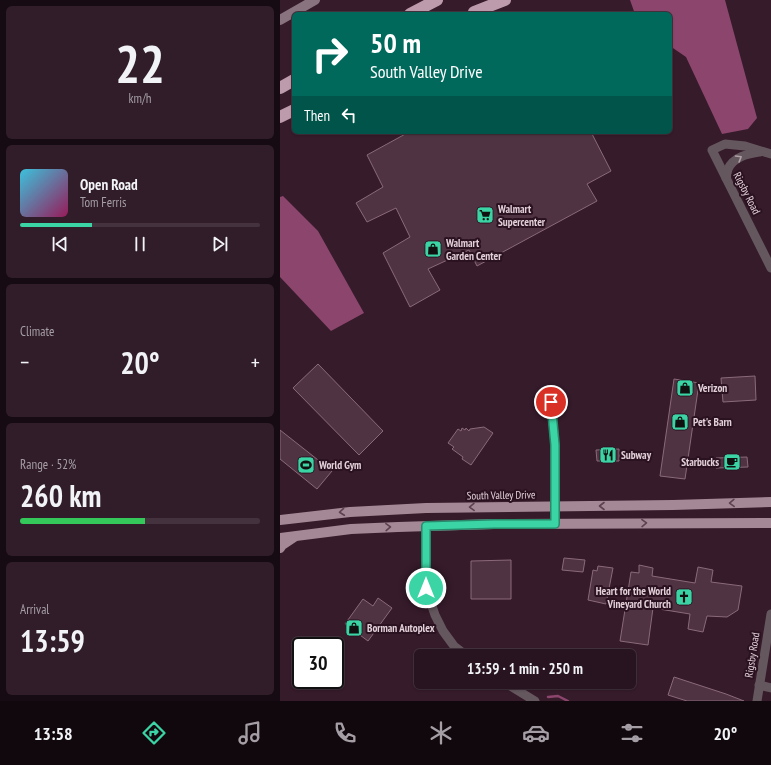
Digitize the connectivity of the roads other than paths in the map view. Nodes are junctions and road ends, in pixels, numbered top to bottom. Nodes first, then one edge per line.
1 (315, 0) edge
2 (427, 0) edge
3 (437, 0) edge
4 (497, 0) edge
5 (505, 0) edge
6 (294, 12) edge
7 (408, 12) edge
8 (414, 12) edge
9 (474, 12) edge
10 (475, 12) edge
11 (292, 13) edge
12 (280, 20) edge
13 (292, 81) edge
14 (280, 88) edge
15 (292, 111) edge
16 (280, 118) edge
17 (767, 153) edge
18 (726, 178) junction
19 (771, 268) edge
20 (551, 402) dead end
21 (771, 502) edge
22 (555, 506) junction
23 (280, 520) edge
24 (771, 522) edge
25 (555, 524) junction
26 (426, 526) junction
27 (298, 535) junction
28 (280, 538) edge
29 (280, 548) edge
30 (771, 614) edge
31 (458, 649) edge
32 (759, 686) junction
33 (771, 688) edge
34 (515, 689) edge
35 (535, 701) edge
36 (757, 701) edge

1 - 6 street
2 - 7 highway
3 - 8 highway
4 - 9 highway
5 - 10 highway
11 - 12 street
13 - 14 highway
15 - 16 highway
18 -> 17 street
17 - 18 street, Rigsby Road
18 - 19 street, Rigsby Road
20 - 22 street
21 -> 22 main road, South Valley Drive
22 -> 23 main road, South Valley Drive
22 - 25 street
25 -> 24 main road
25 - 26 main road
27 -> 26 main road
26 - 31 street
27 - 28 main road
27 - 29 main road
30 - 32 street, Rigsby Road
32 - 33 street
32 - 36 street, Rigsby Road
34 - 35 street

